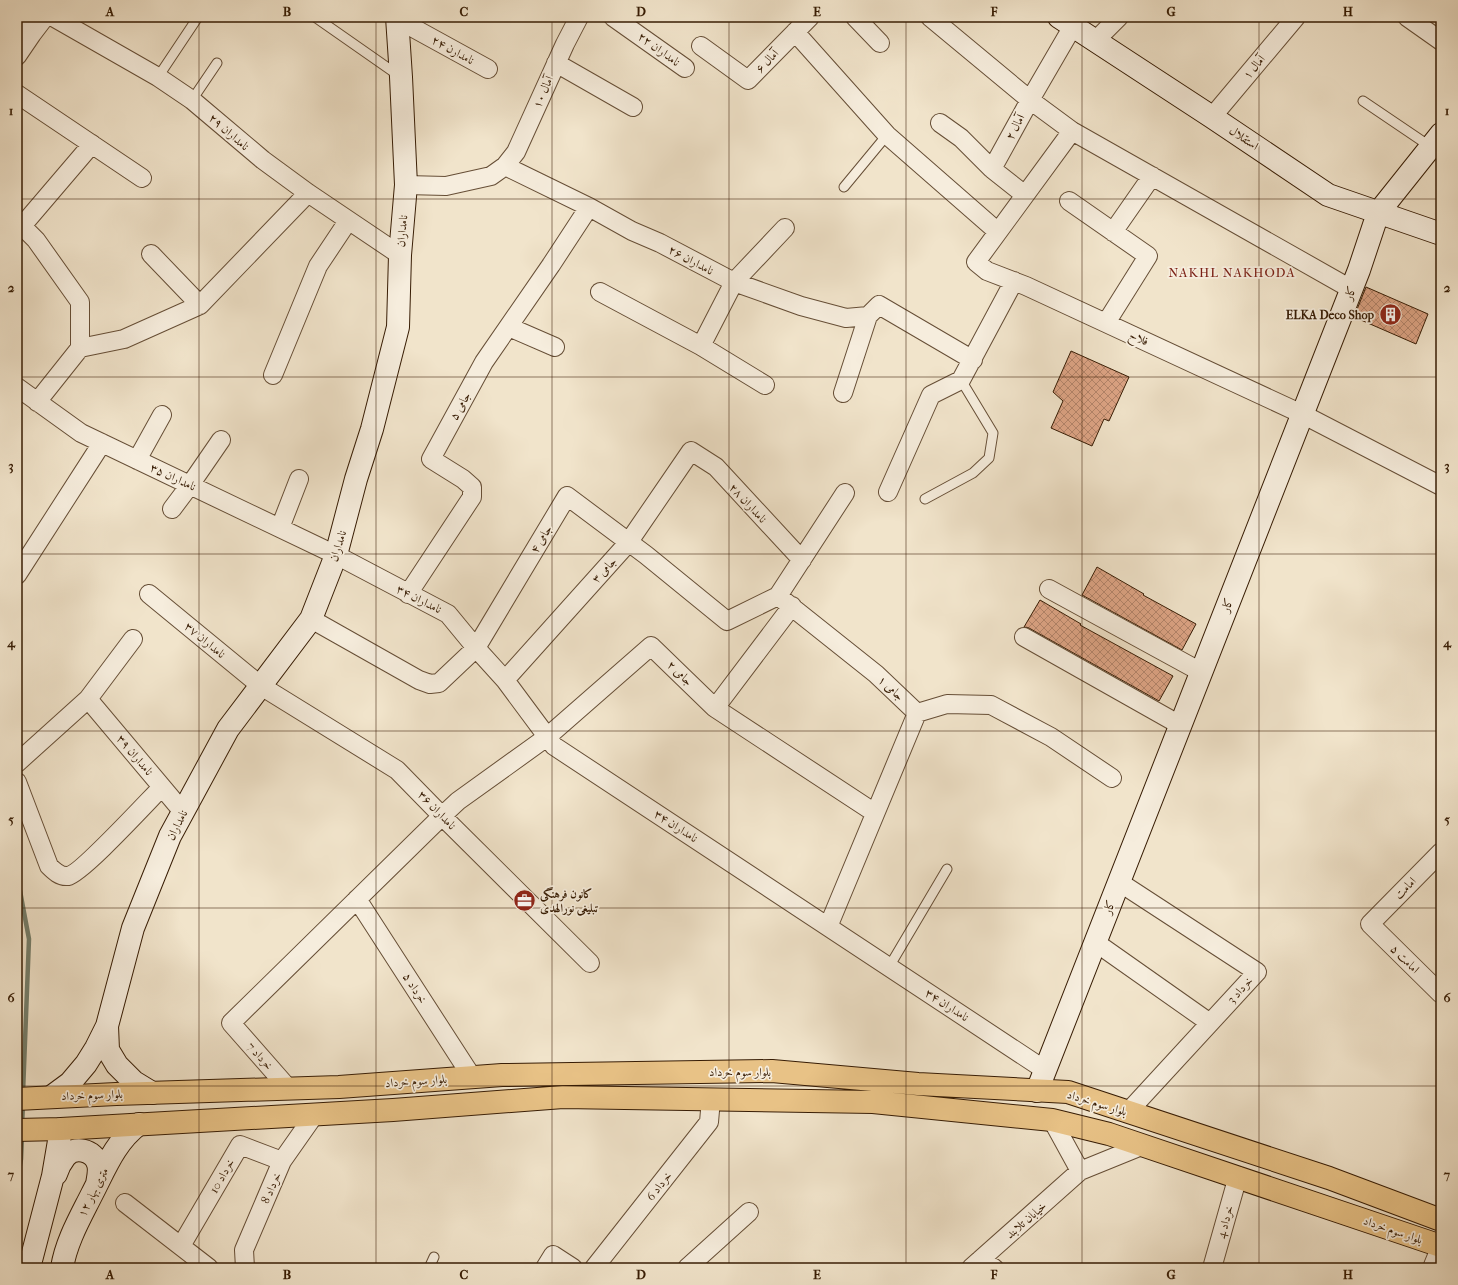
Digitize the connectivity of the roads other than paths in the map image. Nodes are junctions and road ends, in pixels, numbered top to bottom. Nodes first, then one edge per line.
1 (45, 17) edge
2 (53, 17) edge
3 (198, 17) edge
4 (315, 17) edge
5 (579, 17) edge
6 (613, 17) edge
7 (810, 17) edge
8 (855, 17) edge
9 (930, 17) edge
10 (1119, 17) edge
11 (1296, 17) edge
12 (1407, 17) edge
13 (397, 18) edge
14 (1066, 22) edge
15 (17, 25) edge
16 (795, 32) junction
17 (32, 34) junction
18 (1095, 40) junction
19 (1441, 41) edge
20 (880, 43) dead end
21 (701, 46) dead end
22 (17, 56) edge
23 (217, 63) dead end
24 (556, 64) junction
25 (685, 68) dead end
26 (488, 69) dead end
27 (158, 77) junction
28 (401, 77) junction
29 (17, 94) edge
30 (192, 100) junction
31 (1030, 100) junction
32 (1363, 100) dead end
33 (633, 107) dead end
34 (1212, 117) junction
35 (940, 123) dead end
36 (1072, 132) junction
37 (887, 135) junction
38 (1436, 141) edge
39 (92, 144) junction
40 (505, 166) junction
41 (992, 169) junction
42 (1152, 176) junction
43 (142, 178) dead end
44 (406, 186) junction
45 (844, 187) dead end
46 (308, 193) junction
47 (1025, 195) junction
48 (1069, 201) dead end
49 (588, 207) junction
50 (1378, 213) junction
51 (348, 221) junction
52 (20, 224) edge
53 (785, 228) dead end
54 (998, 232) junction
55 (1113, 232) junction
56 (1441, 234) edge
57 (151, 254) dead end
58 (400, 255) junction
59 (1014, 281) junction
60 (734, 282) junction
61 (1351, 289) junction
62 (600, 292) dead end
63 (200, 305) junction
64 (868, 316) junction
65 (1106, 323) junction
66 (509, 327) junction
67 (700, 346) junction
68 (555, 347) dead end
69 (80, 348) junction
70 (973, 360) junction
71 (272, 375) dead end
72 (961, 380) junction
73 (764, 385) dead end
74 (18, 390) edge
75 (843, 393) dead end
76 (37, 402) junction
77 (1302, 414) junction
78 (162, 415) dead end
79 (221, 440) dead end
80 (102, 443) junction
81 (691, 451) joint
82 (136, 460) junction
83 (299, 479) dead end
84 (190, 485) junction
85 (1441, 486) edge
86 (888, 492) dead end
87 (845, 493) dead end
88 (925, 499) dead end
89 (172, 509) dead end
90 (280, 528) junction
91 (628, 543) junction
92 (336, 555) junction
93 (802, 560) junction
94 (17, 575) edge
95 (1049, 589) dead end
96 (149, 594) dead end
97 (408, 594) junction
98 (785, 601) junction
99 (311, 619) junction
100 (1024, 637) dead end
101 (132, 639) dead end
102 (476, 648) junction
103 (1201, 672) junction
104 (506, 680) junction
105 (261, 686) junction
106 (88, 699) junction
107 (715, 708) junction
108 (917, 713) junction
109 (1180, 724) junction
110 (548, 737) junction
111 (17, 763) edge
112 (1112, 778) dead end
113 (17, 782) edge
114 (162, 787) junction
115 (183, 812) junction
116 (875, 813) junction
117 (442, 816) junction
118 (1441, 852) edge
119 (948, 869) dead end
120 (1118, 882) junction
121 (357, 899) junction
122 (1370, 924) joint
123 (828, 927) junction
124 (1095, 942) junction
125 (590, 963) dead end
126 (888, 967) junction
127 (1441, 994) edge
128 (1210, 1023) junction
129 (107, 1026) junction
130 (1045, 1070) junction
131 (472, 1077) junction
132 (394, 1083) junction
133 (289, 1089) junction
134 (1037, 1090) junction
135 (152, 1093) junction
136 (47, 1098) junction
137 (17, 1099) edge
138 (711, 1099) junction
139 (393, 1110) junction
140 (1128, 1112) junction
141 (315, 1114) junction
142 (1052, 1120) junction
143 (139, 1124) junction
144 (17, 1130) edge
145 (52, 1130) junction
146 (1144, 1145) junction
147 (282, 1162) junction
148 (1080, 1171) junction
149 (1238, 1176) junction
150 (51, 1184) junction
151 (97, 1184) junction
152 (125, 1203) dead end
153 (749, 1212) dead end
154 (1441, 1220) edge
155 (181, 1246) junction
156 (1441, 1246) edge
157 (434, 1257) dead end
158 (982, 1266) edge
159 (29, 1268) edge
160 (62, 1268) edge
161 (209, 1268) edge
162 (245, 1268) edge
163 (430, 1268) edge
164 (545, 1268) edge
165 (573, 1268) edge
166 (594, 1268) edge
167 (687, 1268) edge
168 (1212, 1268) edge
169 (1432, 1268) edge

1 - 17 street
2 - 27 street, نامداران ۲۹
3 - 27 lane
4 - 28 lane
5 - 24 street, آمال ۱۰
6 - 25 street, نامداران ۲۲
7 - 16 street, آمال ۶
8 - 20 street
9 - 31 street
10 - 18 street
11 - 34 street, آمال ۱
12 - 19 street
13 - 26 street, نامدارن ۲۴
13 - 28 street, نامداران
14 - 18 street, استقلال
14 - 31 street, آمال ۲
15 - 17 street
16 - 21 street, آمال ۶
16 - 37 street
17 - 22 street
18 - 34 street, استقلال
23 - 30 lane
24 - 33 street
24 - 40 street, آمال ۱۰
27 - 30 street, نامداران ۲۹
28 - 44 street, نامداران
29 - 39 street
30 - 46 street, نامداران ۲۹
31 - 36 street
31 - 41 street, آمال ۲
32 - 38 lane
34 - 50 street, استقلال
35 - 41 street
36 - 42 street
36 - 47 street
37 - 45 lane
37 - 54 street
38 - 50 street, کار
39 - 43 street
39 - 52 street
40 - 44 street
40 - 49 street, نامداران ۲۶
41 - 47 street
42 - 55 street
42 - 61 street
44 - 58 street, نامداران
46 - 51 street, نامداران ۲۹
46 - 63 street
47 - 54 street
48 - 55 street
49 - 60 street, نامداران ۲۶
49 - 66 street, جامی ۵
50 - 56 street, استقلال
50 - 61 street, کار
51 - 58 street, نامداران ۲۹
51 - 71 street
52 - 69 street
53 - 60 street
54 - 59 street, فلاح
55 - 65 street
57 - 63 street
58 - 92 street, نامداران
59 - 65 street, فلاح
59 - 70 street
60 - 64 street, نامداران ۲۶
60 - 67 street
61 - 77 street, کار
62 - 67 street
63 - 69 street
64 - 70 street, نامداران ۲۶
64 - 75 street
65 - 77 street, فلاح
66 - 68 street
66 - 97 street, جامی ۵
67 - 73 street
69 - 76 street
70 - 72 street
72 - 86 street
72 - 88 lane
74 - 76 street, نامداران ۳۵
76 - 80 street, نامداران ۳۵
77 - 85 street, فلاح
77 - 103 street, کار
78 - 82 street
79 - 84 street
80 - 82 street, نامداران ۳۵
80 - 94 street
81 - 91 street, جامی ۳
81 - 93 street, نامداران ۲۸
82 - 84 street, نامداران ۳۵
83 - 90 street
84 - 89 street
84 - 90 street, نامداران ۳۵
87 - 93 street
90 - 92 street, نامداران ۳۵
91 - 98 street
91 - 102 street, جامی ۴
91 - 104 street, جامی ۳
92 - 97 street, نامداران ۳۴
92 - 99 street, نامداران
93 - 98 street
95 - 103 street
96 - 105 street, نامداران ۳۷
97 - 102 street, نامداران ۳۴
98 - 107 street
98 - 108 street, جامی ۱
99 - 102 street
99 - 105 street, نامداران
100 - 109 street
101 - 106 street
102 - 104 street, نامداران ۳۴
103 - 109 street, کار
104 - 110 street, نامداران ۳۴
105 - 115 street, نامداران
105 - 117 street, نامداران ۳۶
106 - 111 street
106 - 114 street, نامداران ۳۹
107 - 110 street, جامی ۲
107 - 116 street
108 - 112 street
108 - 116 street
109 - 120 street, کار
110 - 117 street
110 - 123 street, نامداران ۳۴
113 - 114 street
114 - 115 street, نامداران ۳۹
115 - 129 street, نامداران
116 - 123 street
117 - 121 street
117 - 125 street, نامداران ۳۶
118 - 122 street, امامت
119 - 126 lane
120 - 124 street, کار
120 - 128 street, خرداد 3
121 - 131 street, خرداد ۵
121 - 133 street, خرداد 7
122 - 127 street, امامت ۵
123 - 126 street, نامداران ۳۴
124 - 128 street
124 - 130 street, کار
126 - 130 street, نامداران ۳۴
128 - 140 street, خرداد 3
129 - 135 street, نامداران
129 - 136 street, نامداران
130 - 134 street, کار
131 - 132 main road, بلوار سوم خرداد
131 - 134 main road, بلوار سوم خرداد
132 - 133 main road, بلوار سوم خرداد
132 - 139 main road
133 - 135 main road, بلوار سوم خرداد
134 - 140 main road, بلوار سوم خرداد
135 - 136 main road, بلوار سوم خرداد
136 - 137 main road, بلوار سوم خرداد
138 - 139 main road, بلوار سوم خرداد
138 - 142 main road, بلوار سوم خرداد
138 - 166 street, خرداد 6
139 - 141 main road, بلوار سوم خرداد
140 - 154 main road, بلوار سوم خرداد
141 - 143 main road, بلوار سوم خرداد
141 - 147 street, خرداد 8
142 - 146 main road, بلوار سوم خرداد
142 - 148 street
143 - 145 main road, بلوار سوم خرداد
143 - 151 street, ۱۲ متری بهار
144 - 145 main road, بلوار سوم خرداد
145 - 150 street
146 - 148 street, خیابان تلابند
146 - 149 main road, بلوار سوم خرداد
147 - 155 street, خرداد 10
147 - 162 street, خرداد 8
148 - 158 street, خیابان تلابند
149 - 156 main road, بلوار سوم خرداد
149 - 168 street, خرداد 4
150 - 151 street
150 - 159 street
151 - 160 street, ۱۲ متری بهار
152 - 155 street
153 - 167 street
155 - 161 street
156 - 169 street
157 - 163 lane
164 - 165 street

